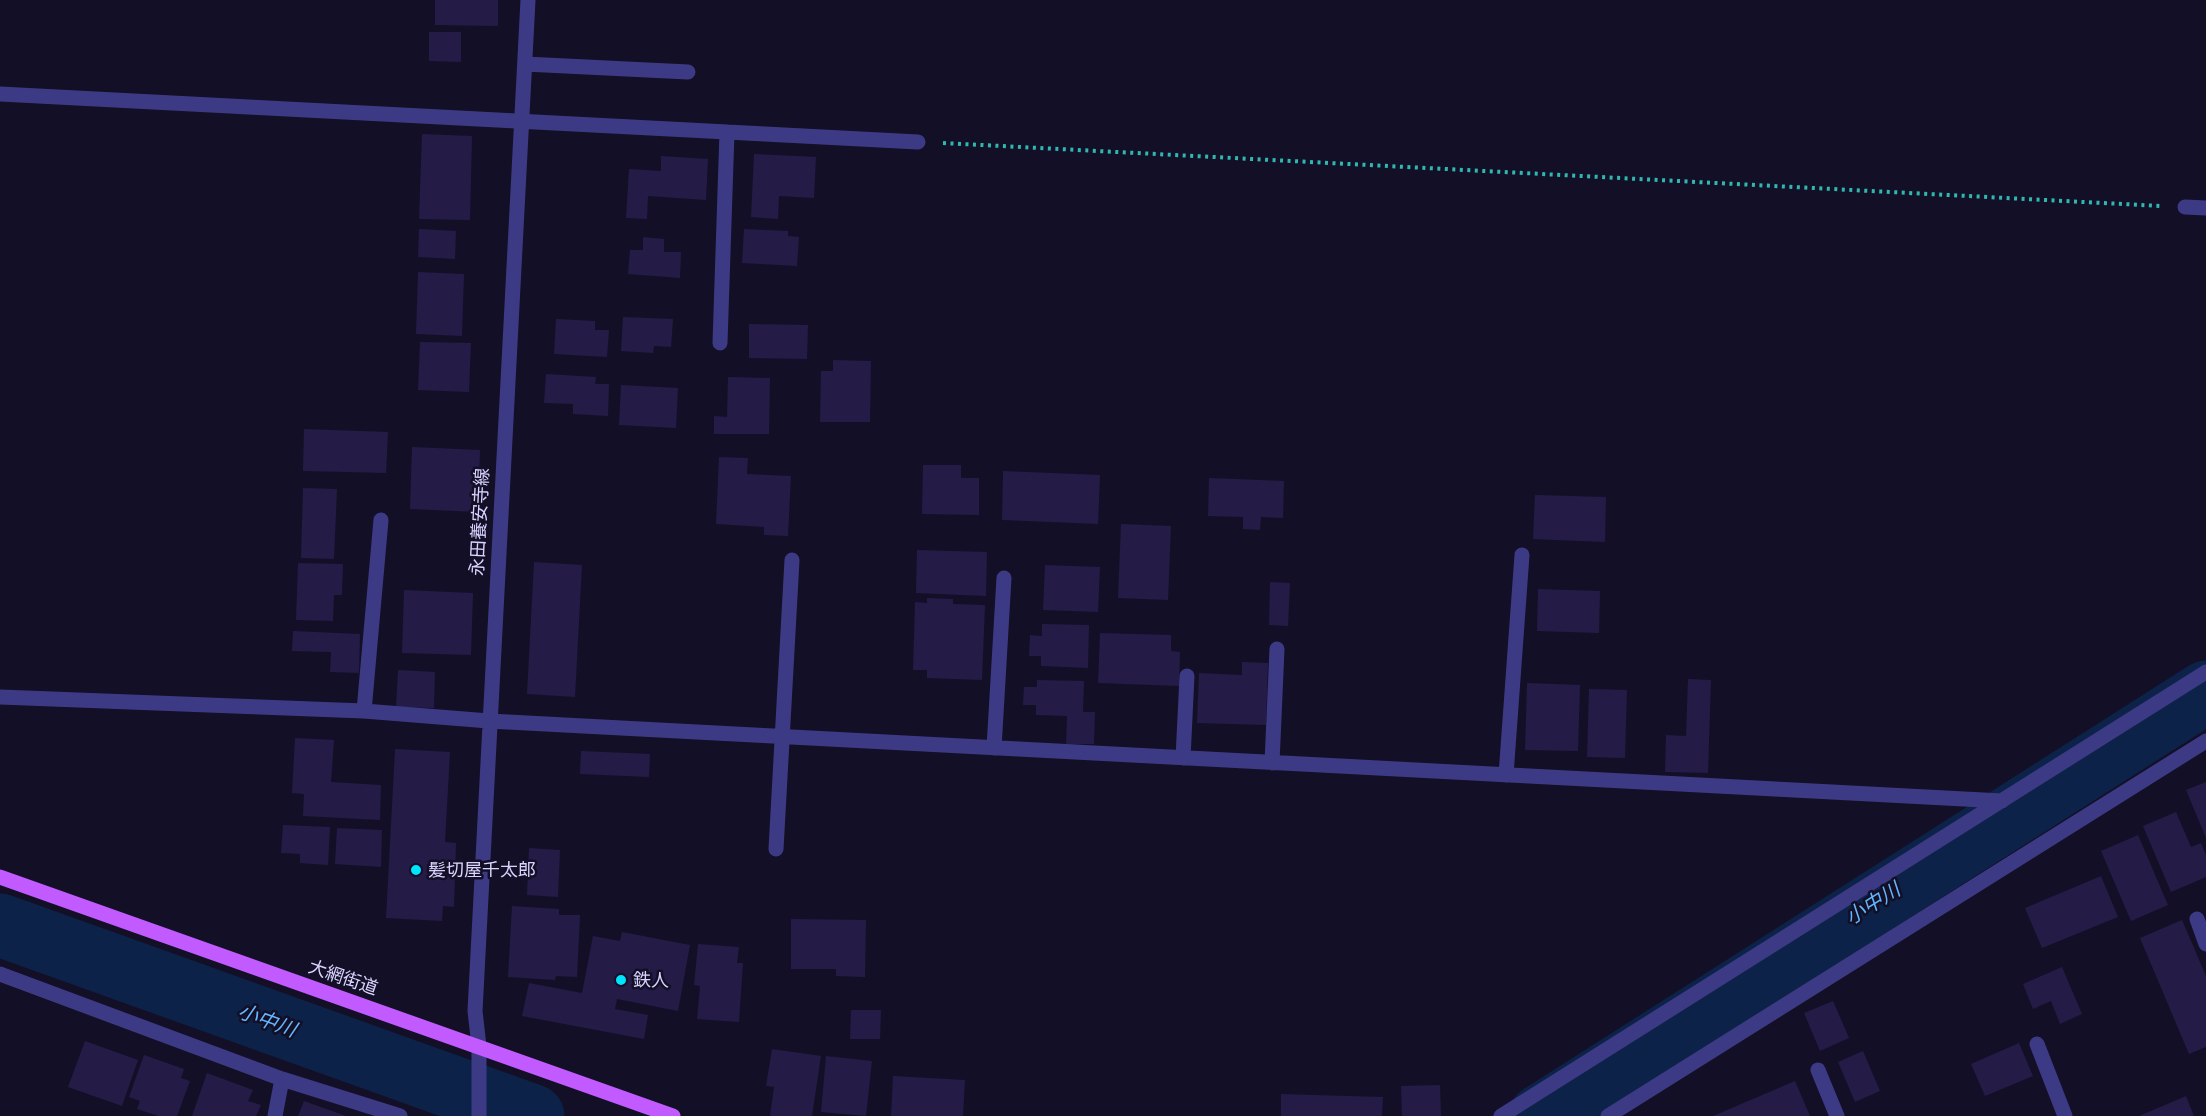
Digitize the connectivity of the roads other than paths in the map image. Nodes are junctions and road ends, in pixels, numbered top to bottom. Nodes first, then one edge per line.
1 (528, 0) edge
2 (525, 64) junction
3 (688, 72) dead end
4 (0, 94) edge
5 (522, 123) junction
6 (727, 132) junction
7 (918, 142) road end
8 (2185, 207) road end
9 (2206, 208) edge
10 (720, 343) dead end
11 (381, 520) dead end
12 (1522, 555) dead end
13 (792, 560) dead end
14 (1004, 578) dead end
15 (1278, 649) dead end
16 (2206, 672) edge
17 (1187, 676) dead end
18 (0, 697) edge
19 (364, 711) junction
20 (489, 721) junction
21 (782, 737) junction
22 (2206, 741) edge
23 (994, 748) junction
24 (1183, 758) junction
25 (1272, 763) junction
26 (1506, 775) junction
27 (2002, 801) junction
28 (776, 849) dead end
29 (0, 877) edge
30 (2197, 920) dead end
31 (2206, 944) edge
32 (0, 974) edge
33 (2037, 1044) dead end
34 (479, 1046) junction
35 (1818, 1070) dead end
36 (282, 1079) junction
37 (275, 1116) edge
38 (400, 1116) edge
39 (479, 1116) edge
40 (673, 1116) edge
41 (1501, 1116) edge
42 (1608, 1116) edge
43 (1837, 1116) edge
44 (2065, 1116) edge

1 - 2 street, 永田養安寺線
2 - 3 street
2 - 5 street, 永田養安寺線
4 - 5 street
5 - 6 street
5 - 20 street, 永田養安寺線
6 - 7 street
6 - 10 street
8 - 9 street
11 - 19 street
12 - 26 street
13 - 21 street
14 - 23 street
15 - 25 street
16 - 27 street
17 - 24 street
18 - 19 street
19 - 20 street
20 - 21 street
20 - 34 street, 永田養安寺線
21 - 23 street
21 - 28 street
22 - 42 street
23 - 24 street
24 - 25 street
25 - 26 street
26 - 27 street
27 - 41 street
29 - 34 main road, 大網街道
30 - 31 street
32 - 36 street
33 - 44 street
34 - 39 street, 永田養安寺線
34 - 40 main road, 大網街道
35 - 43 street
36 - 37 street
36 - 38 street

